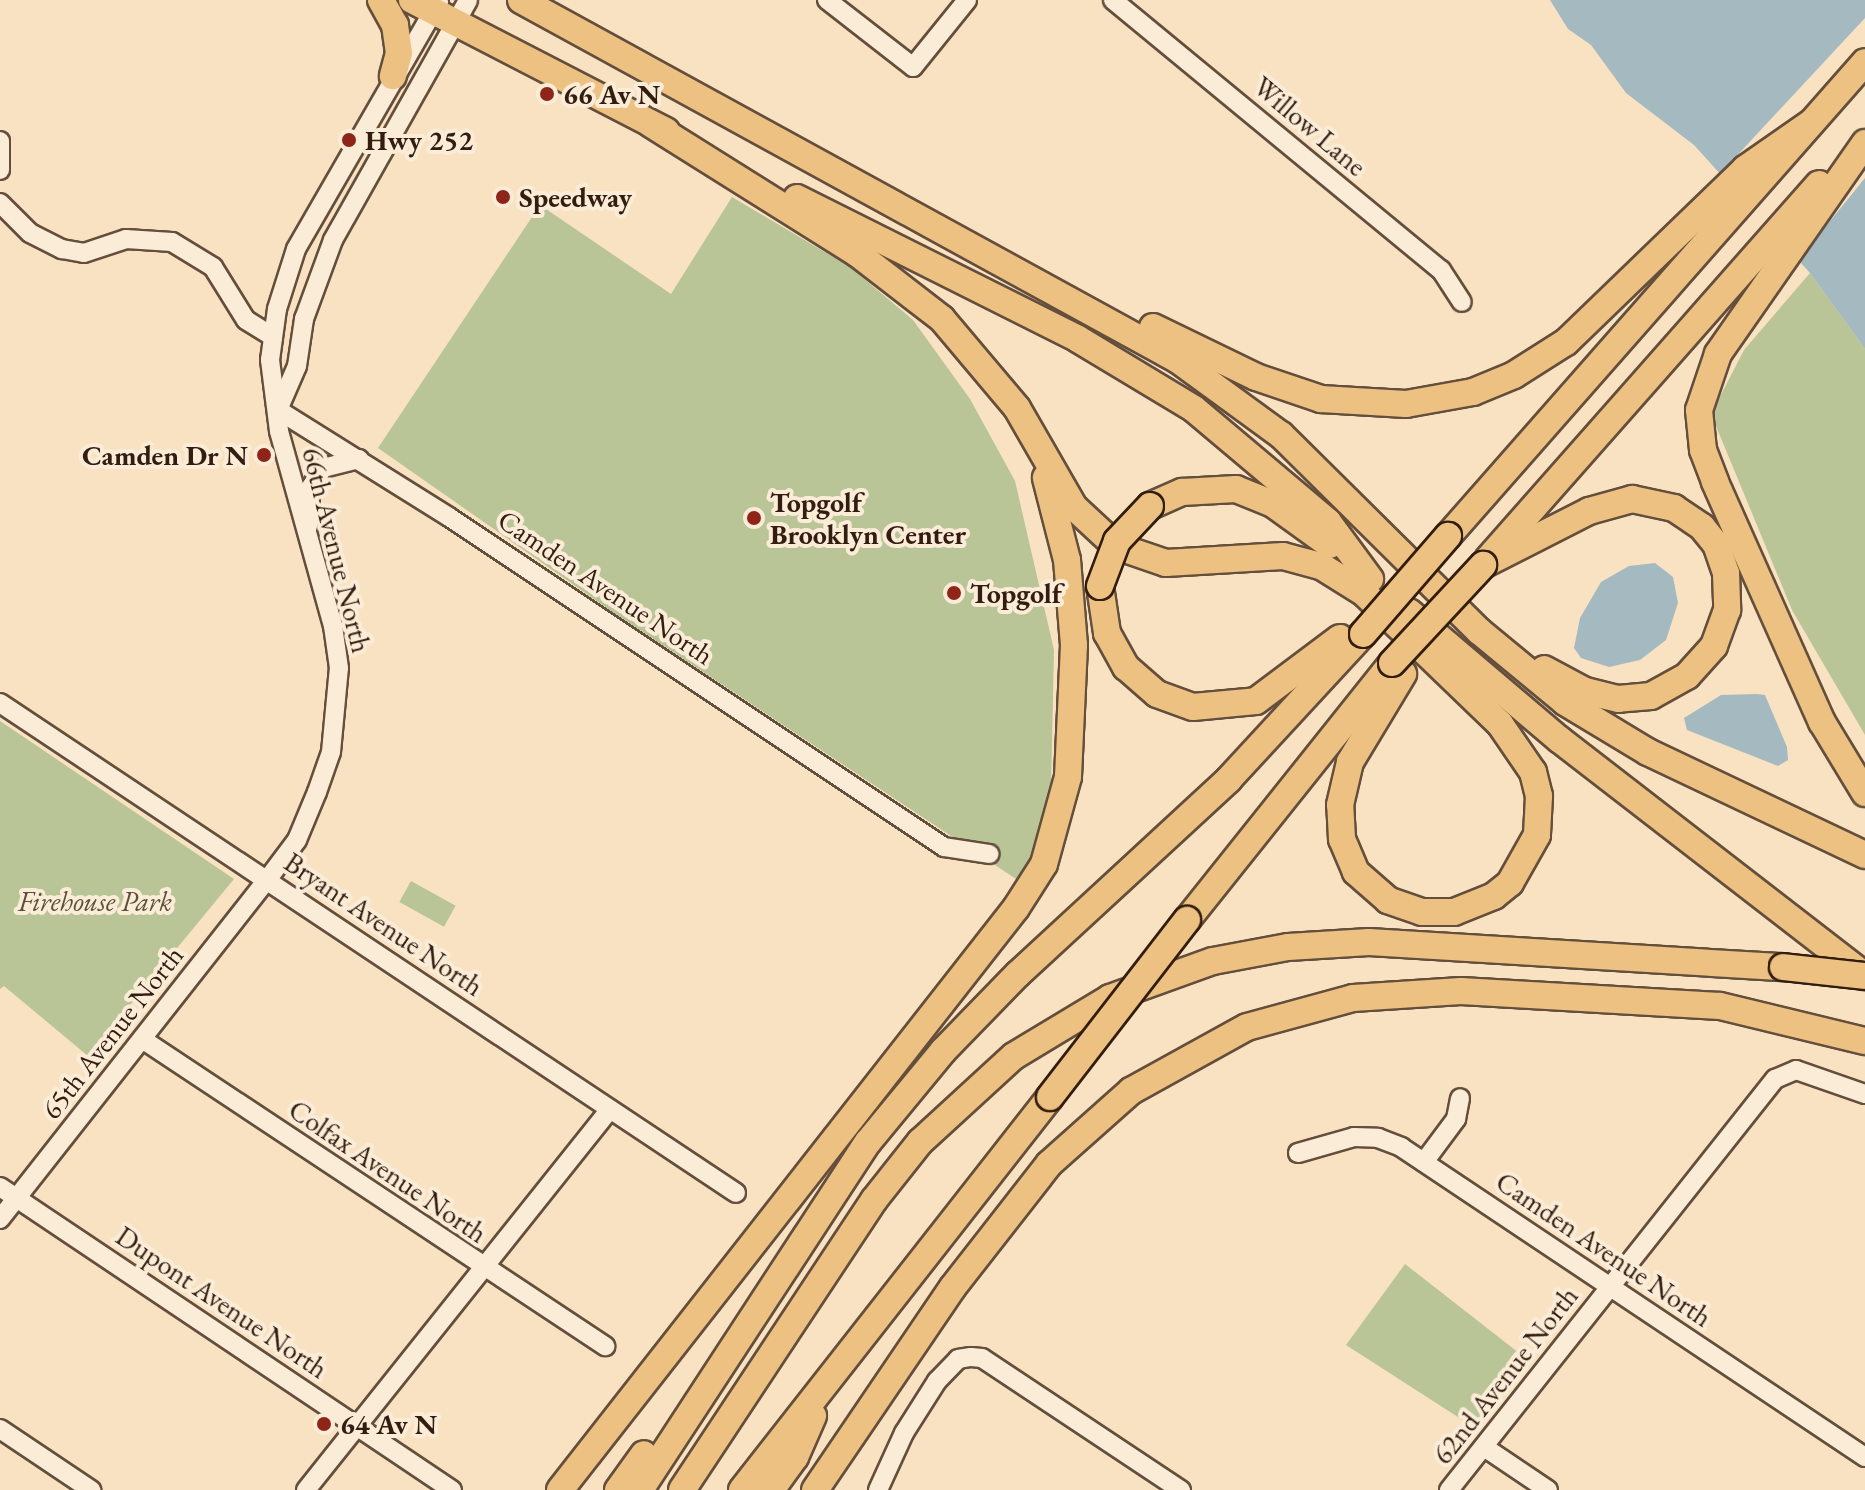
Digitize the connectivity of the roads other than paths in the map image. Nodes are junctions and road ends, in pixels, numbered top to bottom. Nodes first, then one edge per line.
1 (381, 0) edge
2 (521, 0) edge
3 (827, 0) edge
4 (967, 0) edge
5 (1113, 0) edge
6 (441, 7) edge
7 (1865, 62) edge
8 (393, 76) junction
9 (651, 124) junction
10 (1865, 132) edge
11 (0, 141) edge
12 (1865, 143) edge
13 (0, 170) edge
14 (0, 203) edge
15 (903, 207) junction
16 (1692, 241) junction
17 (1462, 302) dead end
18 (273, 337) junction
19 (996, 379) junction
20 (278, 410) junction
21 (359, 459) junction
22 (1381, 534) junction
23 (308, 541) junction
24 (1483, 565) junction
25 (1370, 579) junction
26 (1359, 629) junction
27 (1398, 668) junction
28 (0, 703) edge
29 (1865, 793) edge
30 (989, 854) dead end
31 (1865, 855) edge
32 (267, 880) junction
33 (1865, 976) edge
34 (142, 1039) junction
35 (1865, 1041) edge
36 (1865, 1094) edge
37 (1460, 1098) dead end
38 (610, 1109) junction
39 (1298, 1153) dead end
40 (1424, 1162) junction
41 (0, 1187) edge
42 (736, 1193) dead end
43 (17, 1198) junction
44 (0, 1219) edge
45 (483, 1268) junction
46 (1610, 1287) junction
47 (605, 1346) dead end
48 (663, 1358) junction
49 (830, 1380) junction
50 (704, 1389) junction
51 (356, 1427) junction
52 (0, 1429) edge
53 (1484, 1447) junction
54 (1865, 1457) edge
55 (91, 1490) edge
56 (306, 1490) edge
57 (452, 1490) edge
58 (560, 1490) edge
59 (568, 1490) edge
60 (618, 1490) edge
61 (640, 1490) edge
62 (682, 1490) edge
63 (742, 1490) edge
64 (771, 1490) edge
65 (815, 1490) edge
66 (878, 1490) edge
67 (1181, 1490) edge
68 (1449, 1490) edge
69 (1548, 1490) edge

1 - 8 highway
2 - 15 highway
3 - 4 street
5 - 17 street, Willow Lane
6 - 8 street, 66th Avenue North
6 - 9 highway
6 - 20 street
7 - 16 highway
8 - 18 street, 66th Avenue North
9 - 19 highway
9 - 25 highway
10 - 24 highway
11 - 13 street
12 - 29 highway
14 - 18 street
15 - 16 highway
15 - 22 highway
16 - 26 highway, bridge
18 - 20 street, 66th Avenue North
19 - 27 highway
19 - 48 highway
20 - 21 street, Camden Avenue North
20 - 23 street, 66th Avenue North
21 - 23 street
21 - 30 street, Camden Avenue North
22 - 24 highway
22 - 31 highway
23 - 32 street, 66th Avenue North
24 - 27 highway, bridge
25 - 26 highway, bridge
25 - 33 highway
26 - 50 highway
27 - 49 highway, bridge
28 - 32 street, Bryant Avenue North
32 - 34 street, 65th Avenue North
32 - 38 street, Bryant Avenue North
33 - 62 highway, bridge
34 - 43 street, 65th Avenue North
34 - 45 street, Colfax Avenue North
35 - 65 highway
36 - 46 street, 62nd Avenue North
37 - 40 street
38 - 42 street, Bryant Avenue North
38 - 45 street
39 - 40 street, Camden Avenue North
40 - 46 street, Camden Avenue North
41 - 43 street, Dupont Avenue North
43 - 44 street, 65th Avenue North
43 - 51 street, Dupont Avenue North
45 - 47 street, Colfax Avenue North
45 - 51 street
46 - 53 street, 62nd Avenue North
46 - 54 street, Camden Avenue North
48 - 58 highway
48 - 59 highway
49 - 63 highway
49 - 64 highway
50 - 60 highway
50 - 61 highway
51 - 56 street
51 - 57 street, Dupont Avenue North
52 - 55 street
53 - 68 street, 62nd Avenue North
53 - 69 street
66 - 67 street

